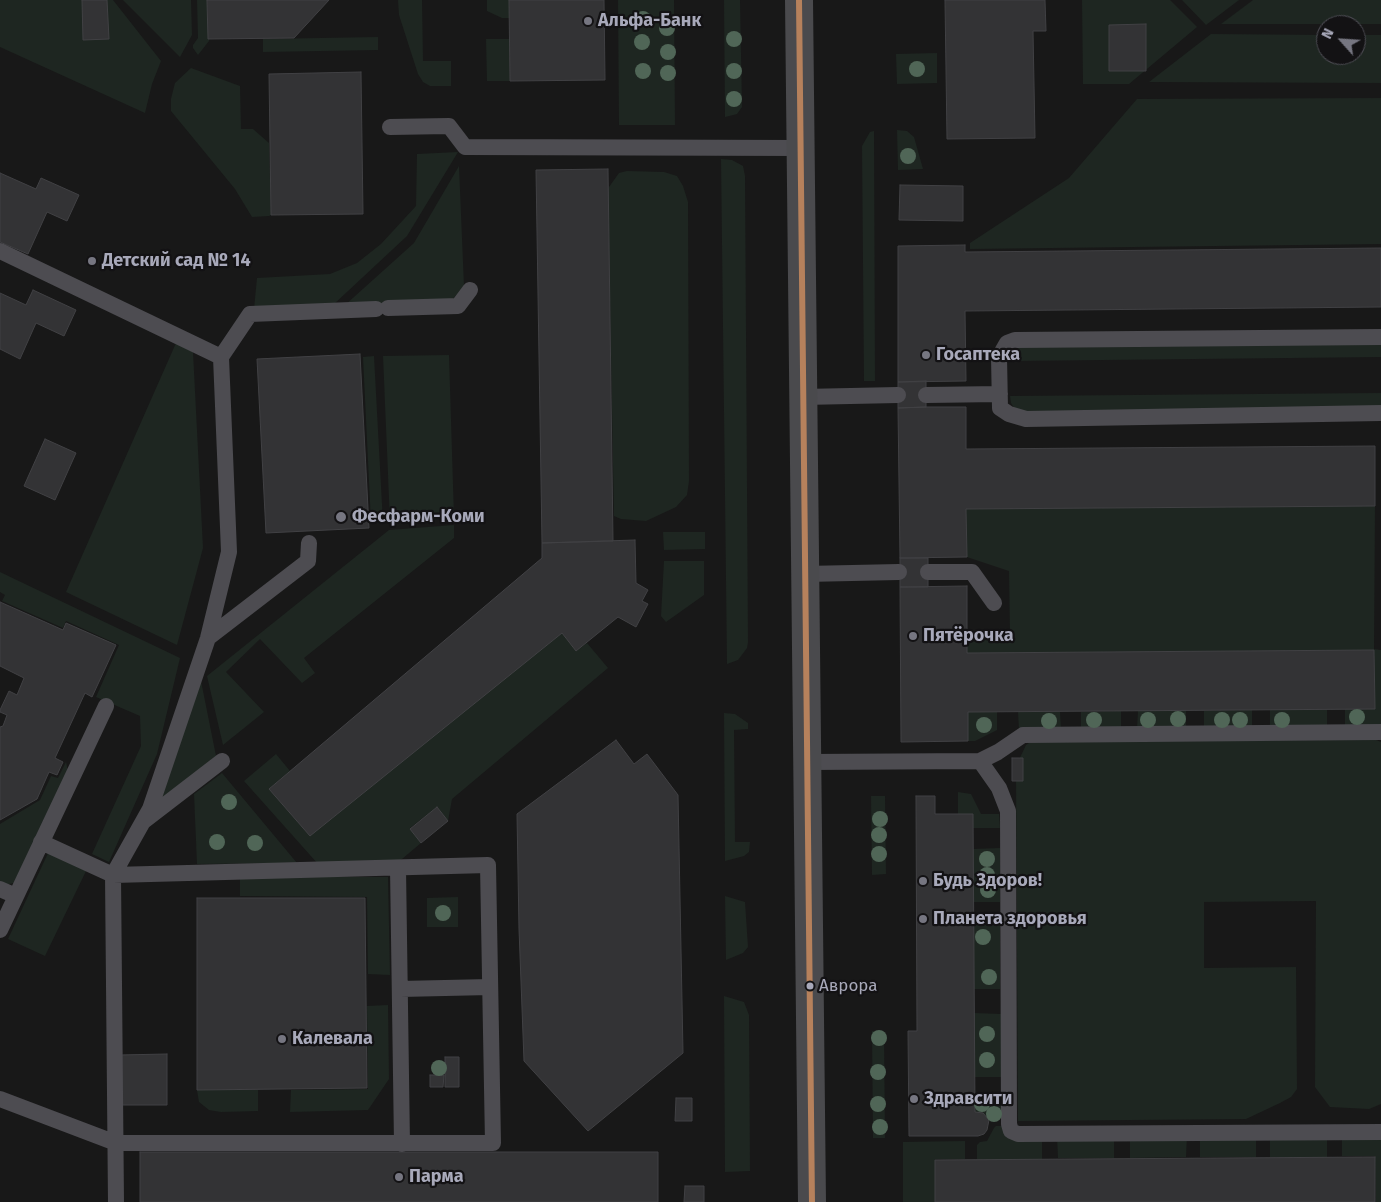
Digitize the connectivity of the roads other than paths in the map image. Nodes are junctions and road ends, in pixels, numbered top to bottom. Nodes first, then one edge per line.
1 (799, 0) edge
2 (390, 127) dead end
3 (800, 148) junction
4 (0, 251) edge
5 (470, 290) dead end
6 (1381, 336) edge
7 (221, 357) junction
8 (1000, 394) junction
9 (898, 395) dead end
10 (926, 395) dead end
11 (803, 397) junction
12 (1381, 413) edge
13 (309, 544) dead end
14 (899, 572) dead end
15 (928, 572) dead end
16 (805, 574) junction
17 (994, 603) dead end
18 (208, 638) junction
19 (106, 706) dead end
20 (1381, 732) edge
21 (980, 760) junction
22 (222, 761) dead end
23 (808, 762) junction
24 (143, 822) junction
25 (41, 842) junction
26 (398, 868) junction
27 (113, 876) junction
28 (0, 889) edge
29 (16, 896) junction
30 (0, 930) edge
31 (490, 987) junction
32 (400, 989) junction
33 (0, 1099) edge
34 (1381, 1132) edge
35 (116, 1143) junction
36 (402, 1144) junction
37 (116, 1202) edge
38 (812, 1202) edge

1 - 3 main road
2 - 3 lane
3 - 11 main road
4 - 7 lane
5 - 7 lane
6 - 8 lane
7 - 18 lane
8 - 10 lane
8 - 12 lane
9 - 11 lane
11 - 16 main road
13 - 18 lane
14 - 16 lane
15 - 17 lane
16 - 23 main road
18 - 24 lane
19 - 25 lane
20 - 21 lane
21 - 23 lane
21 - 34 lane
22 - 24 lane
23 - 38 main road
24 - 27 lane
25 - 27 lane
25 - 29 lane
26 - 27 lane
26 - 31 lane
26 - 32 lane
27 - 35 lane
28 - 29 lane
29 - 30 lane
31 - 32 lane
31 - 36 lane
32 - 36 lane
33 - 35 lane
35 - 36 lane
35 - 37 lane

